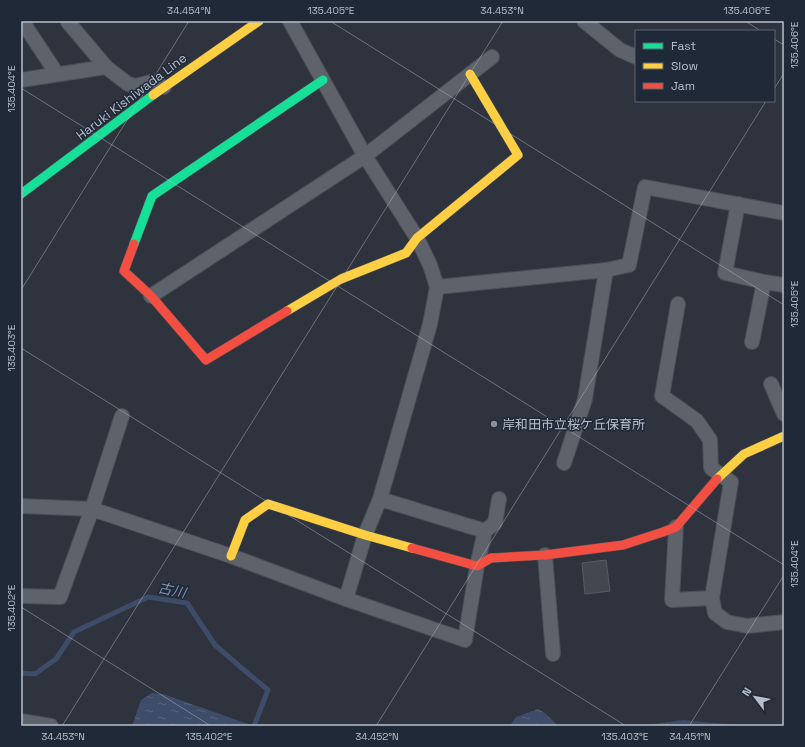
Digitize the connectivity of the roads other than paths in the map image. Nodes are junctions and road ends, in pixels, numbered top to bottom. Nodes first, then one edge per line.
1 (22, 21) edge
2 (68, 21) edge
3 (259, 21) edge
4 (290, 21) edge
5 (584, 21) edge
6 (492, 56) dead end
7 (635, 57) edge
8 (106, 67) junction
9 (57, 74) junction
10 (470, 74) junction
11 (21, 80) edge
12 (323, 80) junction
13 (164, 87) junction
14 (365, 156) junction
15 (21, 194) edge
16 (738, 204) junction
17 (784, 213) edge
18 (417, 238) junction
19 (606, 270) junction
20 (764, 282) junction
21 (784, 285) edge
22 (437, 287) junction
23 (151, 296) junction
24 (678, 304) dead end
25 (752, 342) dead end
26 (771, 384) dead end
27 (784, 414) edge
28 (122, 416) dead end
29 (784, 436) edge
30 (564, 463) dead end
31 (720, 475) junction
32 (380, 499) junction
33 (499, 499) dead end
34 (21, 506) edge
35 (92, 509) junction
36 (676, 527) junction
37 (485, 531) junction
38 (365, 535) junction
39 (545, 555) junction
40 (231, 556) junction
41 (478, 566) junction
42 (21, 596) edge
43 (712, 598) junction
44 (346, 599) junction
45 (784, 622) edge
46 (553, 654) dead end
47 (21, 721) edge
48 (51, 726) edge

1 - 9 street
2 - 8 street
3 - 13 street, Haruki Kishiwada Line
4 - 12 street
5 - 7 street
6 - 10 street
8 - 9 street
8 - 13 street
9 - 11 street
10 - 14 street
10 - 18 street
12 - 14 street
12 - 23 street
13 - 15 street, Haruki Kishiwada Line
14 - 18 street
14 - 23 street
16 - 17 street
16 - 19 street
16 - 20 street
18 - 22 street
18 - 23 street
19 - 22 street
19 - 30 street
20 - 21 street
20 - 25 street
22 - 32 street
24 - 31 street
26 - 27 street
28 - 35 street
29 - 31 street
31 - 36 street
31 - 43 street
32 - 37 street
32 - 38 street
33 - 37 street
34 - 35 street
35 - 40 street
35 - 42 street
36 - 39 street
36 - 43 street
37 - 41 street
38 - 40 street
38 - 41 street
38 - 44 street
39 - 41 street
39 - 46 street
40 - 44 street
41 - 44 street
43 - 45 street
47 - 48 street

